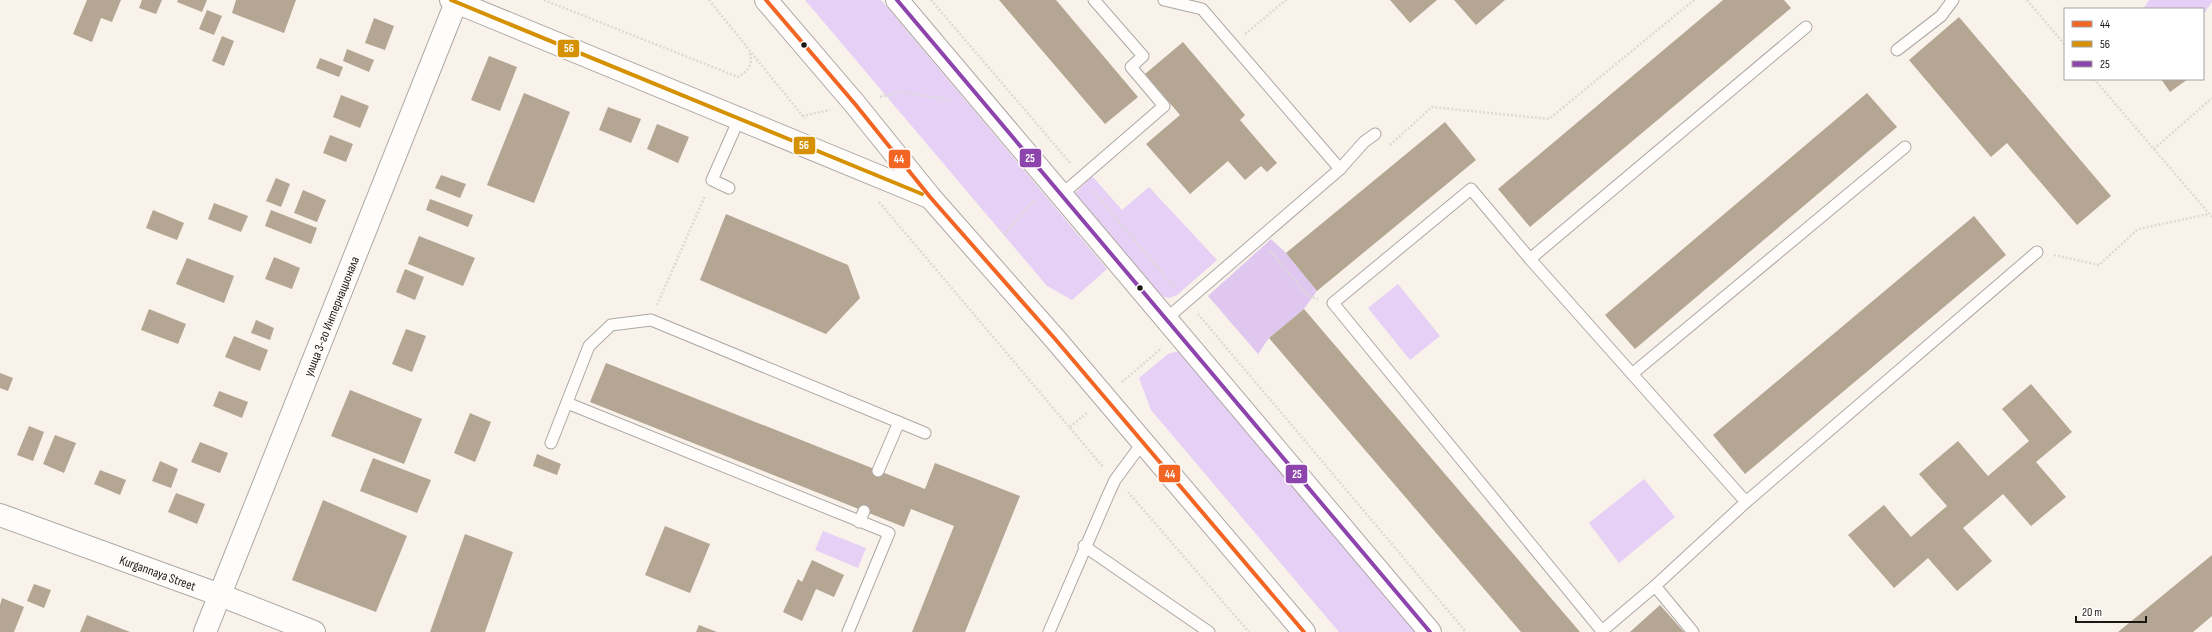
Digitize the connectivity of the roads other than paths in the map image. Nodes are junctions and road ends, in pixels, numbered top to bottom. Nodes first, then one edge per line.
1 (766, 0) edge
2 (896, 0) edge
3 (1094, 0) edge
4 (1164, 0) edge
5 (1953, 0) edge
6 (455, 1) edge
7 (1806, 27) dead end
8 (1897, 50) dead end
9 (739, 119) junction
10 (1374, 134) dead end
11 (1906, 147) dead end
12 (1340, 169) junction
13 (729, 188) dead end
14 (1061, 195) junction
15 (930, 197) junction
16 (2037, 252) road end
17 (1530, 259) junction
18 (1172, 326) junction
19 (1632, 374) junction
20 (567, 403) junction
21 (898, 422) junction
22 (925, 433) dead end
23 (1143, 442) junction
24 (551, 443) dead end
25 (878, 471) dead end
26 (1746, 502) junction
27 (864, 510) dead end
28 (0, 515) edge
29 (859, 522) junction
30 (1084, 546) junction
31 (1655, 586) junction
32 (220, 595) junction
33 (205, 632) edge
34 (314, 632) edge
35 (848, 632) edge
36 (1049, 632) edge
37 (1208, 632) edge
38 (1304, 632) edge
39 (1430, 632) edge
40 (1602, 632) edge
41 (1693, 632) edge

1 - 15 street
2 - 14 street
3 - 14 lane
4 - 12 lane
5 - 8 lane
6 - 9 street
6 - 32 street, улица 3-го Интернационала
7 - 17 lane
9 - 13 lane
9 - 15 street
10 - 12 lane
11 - 19 lane
12 - 18 lane
14 - 18 street
15 - 23 street
16 - 26 lane
17 - 19 lane
17 - 40 lane
18 - 39 street
19 - 26 lane
20 - 21 lane
20 - 24 lane
20 - 29 lane
21 - 22 lane
21 - 25 lane
23 - 30 lane
23 - 38 street
26 - 31 lane
27 - 29 lane
28 - 32 street, Kurgannaya Street
29 - 35 lane
30 - 36 lane
30 - 37 lane
31 - 40 lane
31 - 41 lane
32 - 33 street, улица 3-го Интернационала
32 - 34 street, Kurgannaya Street

